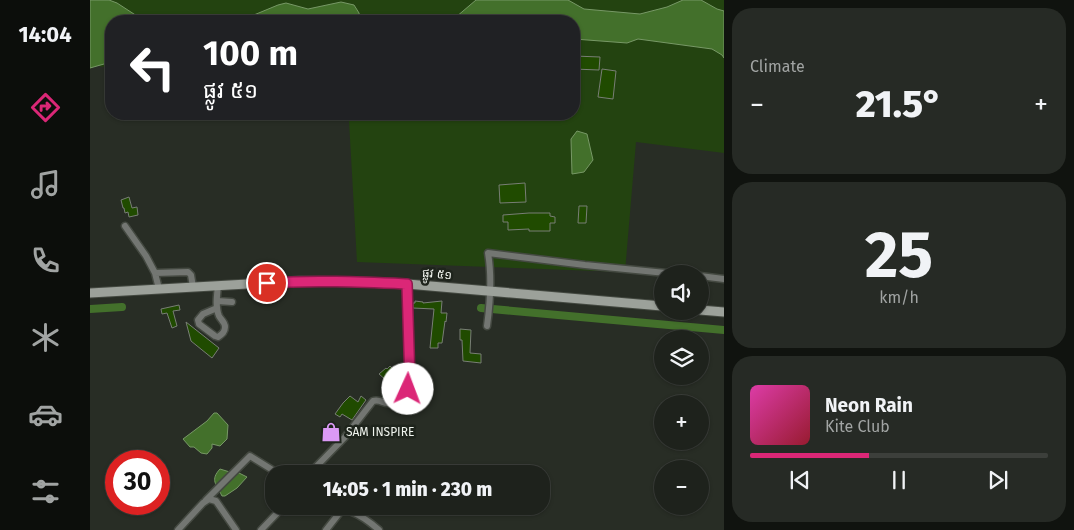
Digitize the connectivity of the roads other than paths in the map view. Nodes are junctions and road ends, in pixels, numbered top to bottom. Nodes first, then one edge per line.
1 (125, 226) dead end
2 (654, 272) edge
3 (709, 277) edge
4 (724, 279) edge
5 (157, 280) junction
6 (192, 281) junction
7 (407, 284) junction
8 (218, 286) junction
9 (490, 289) junction
10 (90, 293) edge
11 (232, 302) dead end
12 (217, 304) junction
13 (654, 305) edge
14 (709, 311) edge
15 (724, 312) edge
16 (487, 326) dead end
17 (265, 465) edge
18 (319, 465) edge
19 (206, 500) junction
20 (275, 515) edge
21 (338, 515) edge
22 (358, 515) edge
23 (178, 530) edge
24 (236, 530) edge
25 (261, 530) edge
26 (326, 530) edge
27 (379, 530) edge

1 - 5 street
2 - 9 street
3 - 4 street
5 - 6 main road, ផ្លូវ ៥១
5 - 6 street
5 - 10 main road, ផ្លូវ ៥១
6 - 8 main road, ផ្លូវ ៥១
7 - 8 main road, ផ្លូវ ៥១
7 - 9 main road, ផ្លូវ ៥១
7 - 18 street
8 - 12 street
9 - 13 main road, ផ្លូវ ៥១
9 - 16 street
11 - 12 street
12 - 12 street
14 - 15 main road
17 - 19 street
19 - 23 street
19 - 24 street
20 - 25 street
21 - 26 street
22 - 27 street

